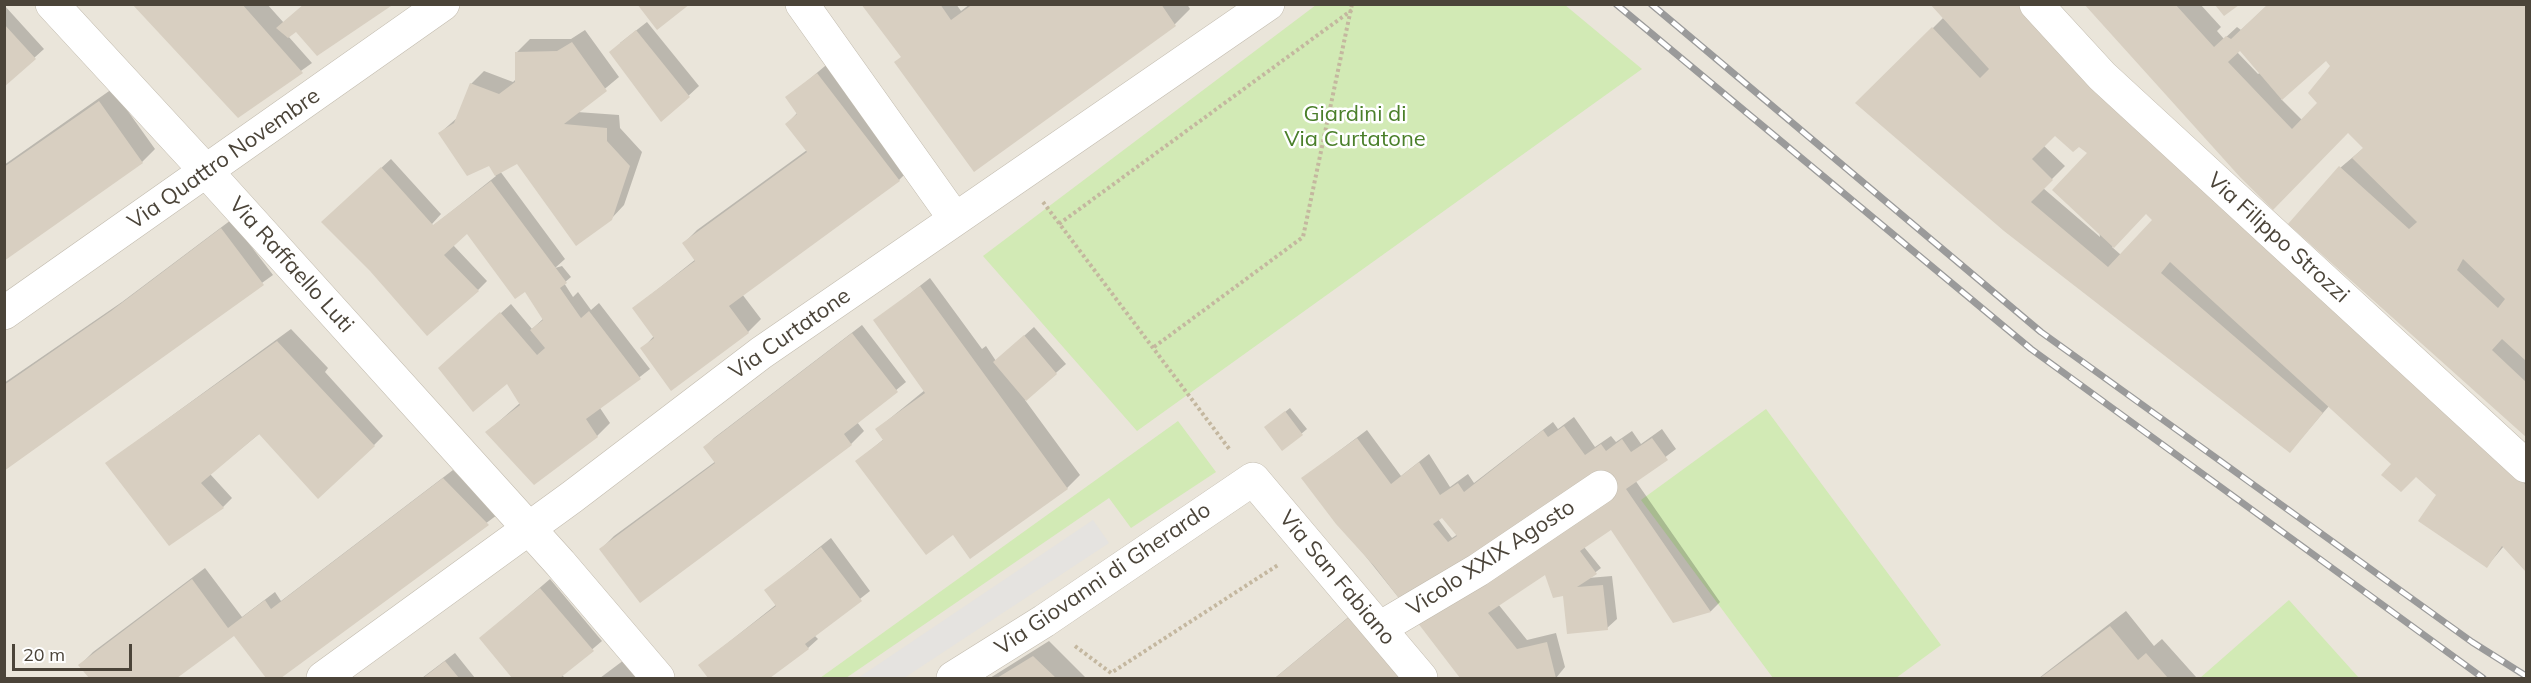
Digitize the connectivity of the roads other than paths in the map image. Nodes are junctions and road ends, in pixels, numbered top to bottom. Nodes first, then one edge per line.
1 (51, 4) edge
2 (443, 4) edge
3 (802, 4) edge
4 (1268, 4) edge
5 (2036, 4) edge
6 (206, 171) junction
7 (955, 219) junction
8 (4, 313) edge
9 (2526, 466) edge
10 (1253, 479) joint
11 (1601, 487) dead end
12 (528, 528) junction
13 (1380, 628) junction
14 (323, 678) edge
15 (658, 678) edge
16 (953, 678) edge
17 (1421, 678) edge

1 - 6 street, Via Raffaello Luti
2 - 6 street, Via Quattro Novembre
3 - 7 street
4 - 7 street, Via Curtatone
5 - 9 street, Via Filippo Strozzi
6 - 8 street, Via Quattro Novembre
6 - 12 street, Via Raffaello Luti
7 - 12 street, Via Curtatone
10 - 13 street, Via San Fabiano
10 - 16 street, Via Giovanni di Gherardo
11 - 13 street, Vicolo XXIX Agosto
12 - 14 street, Via Curtatone
12 - 15 street, Via Raffaello Luti
13 - 17 street, Via San Fabiano

